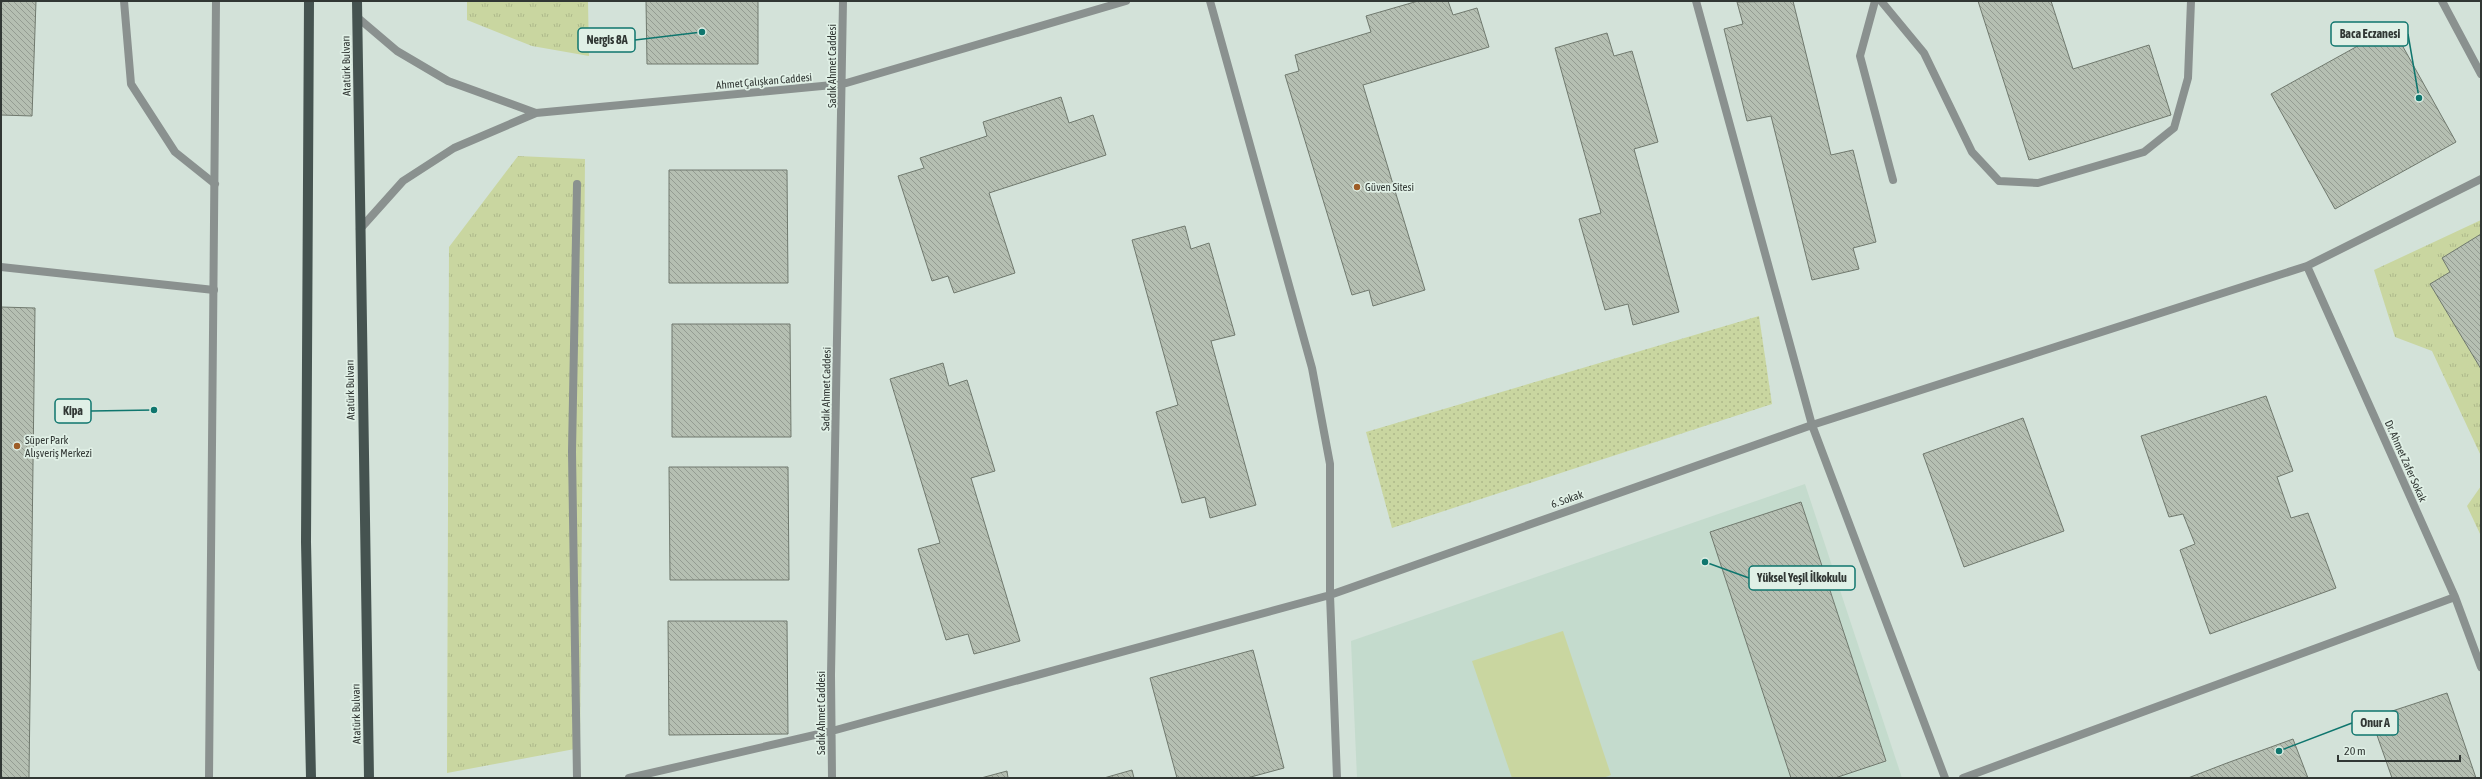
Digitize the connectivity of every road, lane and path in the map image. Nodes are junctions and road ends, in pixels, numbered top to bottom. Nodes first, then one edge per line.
1 (124, 1) edge
2 (216, 1) edge
3 (309, 1) edge
4 (357, 1) edge
5 (843, 1) edge
6 (1126, 1) edge
7 (1210, 1) edge
8 (1696, 1) edge
9 (1875, 1) edge
10 (1881, 1) edge
11 (2191, 1) edge
12 (2442, 1) edge
13 (357, 17) junction
14 (2481, 74) edge
15 (844, 84) junction
16 (536, 113) junction
17 (2481, 179) edge
18 (1893, 180) dead end
19 (215, 184) junction
20 (577, 184) dead end
21 (360, 229) junction
22 (2307, 266) junction
23 (1, 267) edge
24 (214, 290) junction
25 (1812, 425) junction
26 (1330, 595) junction
27 (2455, 597) junction
28 (2481, 667) edge
29 (832, 731) junction
30 (209, 778) edge
31 (311, 778) edge
32 (369, 778) edge
33 (577, 778) edge
34 (628, 778) edge
35 (832, 778) edge
36 (1337, 778) edge
37 (1945, 778) edge
38 (1964, 778) edge

1 - 19 street
2 - 19 street
3 - 31 main road
4 - 13 main road, Atatürk Bulvarı
5 - 15 street, Sadık Ahmet Caddesi
6 - 15 street, Ahmet Çalışkan Caddesi
7 - 26 street
8 - 25 street
9 - 18 street
10 - 11 street
12 - 14 street
13 - 16 street
13 - 21 main road, Atatürk Bulvarı
15 - 16 street, Ahmet Çalışkan Caddesi
15 - 29 street, Sadık Ahmet Caddesi
16 - 21 street
17 - 22 street, 6. Sokak
19 - 24 street
20 - 33 street
21 - 32 main road, Atatürk Bulvarı
22 - 25 street, 6. Sokak
22 - 27 street, Dr. Ahmet Zafer Sokak
23 - 24 street
24 - 30 street
25 - 26 street, 6. Sokak
25 - 37 street
26 - 29 street, 6. Sokak
26 - 36 street
27 - 28 street, Dr. Ahmet Zafer Sokak
27 - 38 street
29 - 34 street, 6. Sokak
29 - 35 street, Sadık Ahmet Caddesi

